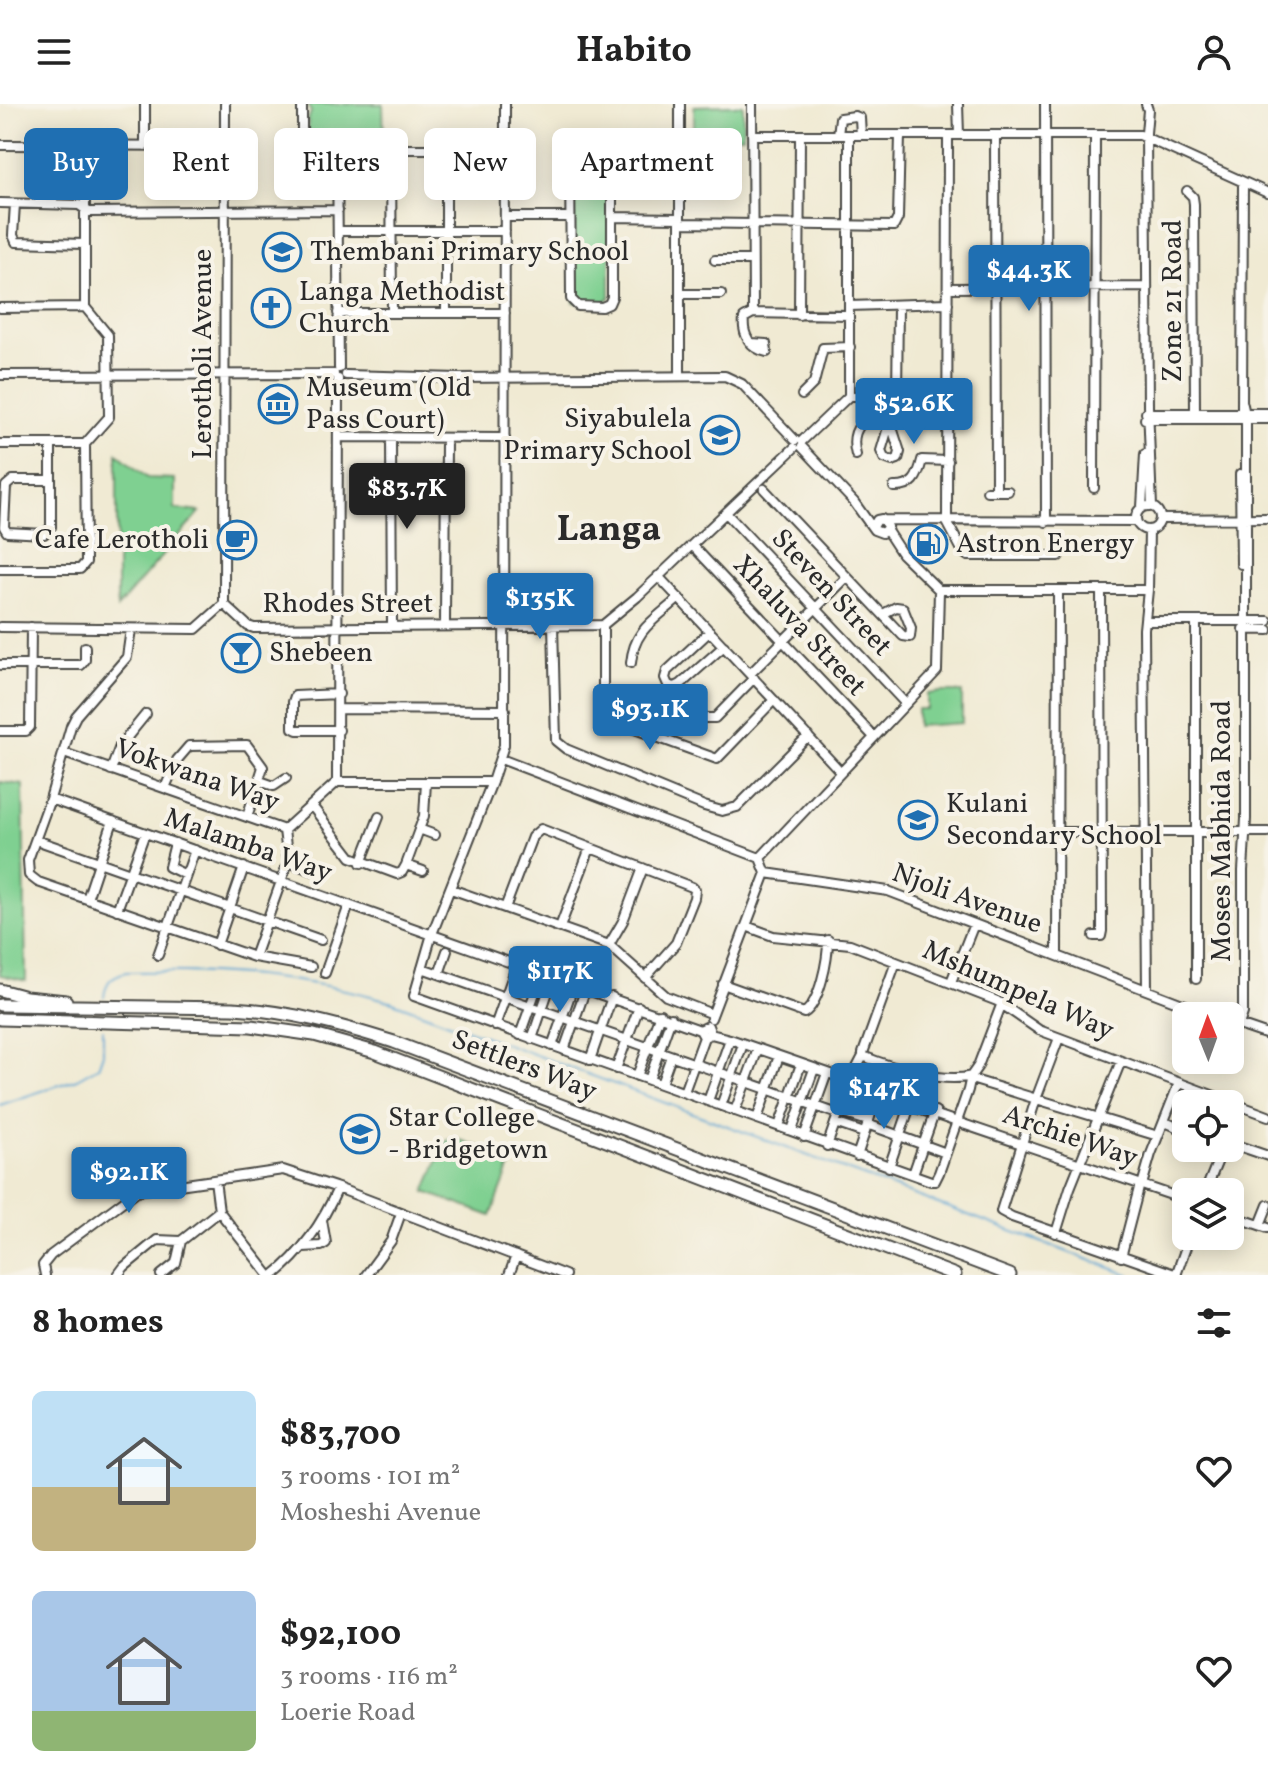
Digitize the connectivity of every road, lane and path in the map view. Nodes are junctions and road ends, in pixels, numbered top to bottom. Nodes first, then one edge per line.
1 (145, 104) edge
2 (225, 104) edge
3 (302, 104) edge
4 (505, 104) edge
5 (680, 104) edge
6 (752, 104) edge
7 (958, 104) edge
8 (1045, 104) edge
9 (1146, 104) edge
10 (145, 128) edge
11 (225, 128) edge
12 (302, 128) edge
13 (505, 128) edge
14 (752, 135) junction
15 (800, 135) junction
16 (838, 135) junction
17 (849, 135) junction
18 (861, 135) junction
19 (900, 135) junction
20 (948, 135) junction
21 (959, 135) junction
22 (995, 135) junction
23 (1045, 135) junction
24 (1095, 135) junction
25 (1146, 137) junction
26 (0, 145) edge
27 (24, 145) edge
28 (1243, 182) junction
29 (1187, 191) dead end
30 (1268, 193) edge
31 (84, 200) edge
32 (225, 200) edge
33 (338, 200) edge
34 (392, 200) edge
35 (446, 200) edge
36 (505, 200) edge
37 (0, 203) edge
38 (15, 204) junction
39 (84, 209) junction
40 (338, 210) junction
41 (225, 211) junction
42 (505, 217) junction
43 (570, 217) junction
44 (612, 217) junction
45 (680, 220) junction
46 (752, 224) junction
47 (799, 225) junction
48 (849, 226) junction
49 (338, 231) junction
50 (392, 231) junction
51 (446, 231) junction
52 (505, 231) junction
53 (84, 244) junction
54 (715, 260) dead end
55 (752, 260) junction
56 (1147, 287) junction
57 (948, 288) junction
58 (996, 288) junction
59 (1045, 288) junction
60 (1095, 288) junction
61 (680, 294) junction
62 (721, 294) dead end
63 (948, 303) junction
64 (898, 305) junction
65 (85, 307) junction
66 (0, 308) edge
67 (849, 311) junction
68 (338, 313) junction
69 (392, 313) junction
70 (446, 313) junction
71 (505, 313) junction
72 (753, 313) junction
73 (799, 315) junction
74 (752, 343) dead end
75 (850, 347) junction
76 (339, 374) junction
77 (0, 375) edge
78 (110, 375) junction
79 (225, 375) junction
80 (680, 375) junction
81 (505, 376) junction
82 (802, 395) dead end
83 (849, 396) junction
84 (947, 396) junction
85 (894, 397) junction
86 (1195, 413) junction
87 (1148, 414) junction
88 (1243, 414) junction
89 (1268, 416) edge
90 (338, 437) junction
91 (391, 437) junction
92 (446, 438) junction
93 (505, 438) junction
94 (0, 444) edge
95 (51, 444) junction
96 (85, 444) junction
97 (798, 444) junction
98 (856, 455) dead end
99 (948, 461) junction
100 (51, 480) junction
101 (894, 487) dead end
102 (1094, 488) dead end
103 (764, 489) dead end
104 (1008, 491) dead end
105 (1147, 507) junction
106 (726, 513) junction
107 (1243, 518) junction
108 (1268, 518) edge
109 (1160, 519) junction
110 (1136, 521) junction
111 (947, 522) junction
112 (1046, 522) junction
113 (882, 526) junction
114 (1149, 530) junction
115 (692, 545) junction
116 (1059, 556) dead end
117 (0, 569) edge
118 (658, 576) junction
119 (847, 577) junction
120 (939, 590) junction
121 (1058, 590) junction
122 (1101, 590) junction
123 (1148, 590) junction
124 (679, 598) junction
125 (224, 604) junction
126 (816, 608) junction
127 (883, 614) dead end
128 (1145, 621) junction
129 (1196, 621) junction
130 (1268, 621) edge
131 (338, 625) junction
132 (392, 625) junction
133 (445, 625) junction
134 (504, 625) junction
135 (553, 625) junction
136 (603, 625) junction
137 (0, 627) edge
138 (31, 627) junction
139 (1244, 628) junction
140 (131, 629) junction
141 (1268, 630) edge
142 (710, 631) junction
143 (782, 642) junction
144 (724, 646) junction
145 (85, 647) dead end
146 (631, 663) dead end
147 (0, 665) edge
148 (31, 665) junction
149 (752, 676) junction
150 (339, 694) junction
151 (774, 700) junction
152 (905, 703) junction
153 (339, 709) junction
154 (505, 710) junction
155 (146, 714) dead end
156 (694, 718) dead end
157 (339, 730) junction
158 (0, 731) edge
159 (808, 736) junction
160 (874, 737) junction
161 (64, 753) junction
162 (501, 759) junction
163 (111, 770) junction
164 (841, 772) junction
165 (286, 778) dead end
166 (260, 781) junction
167 (337, 782) junction
168 (426, 782) junction
169 (492, 782) junction
170 (165, 788) junction
171 (50, 799) junction
172 (312, 806) junction
173 (247, 817) junction
174 (379, 817) dead end
175 (113, 821) junction
176 (419, 829) junction
177 (284, 830) junction
178 (1057, 832) junction
179 (1101, 832) junction
180 (1146, 832) junction
181 (1196, 832) junction
182 (1245, 832) junction
183 (1268, 832) edge
184 (145, 833) junction
185 (435, 835) dead end
186 (36, 840) junction
187 (175, 843) junction
188 (590, 848) junction
189 (195, 850) junction
190 (760, 858) junction
191 (98, 862) junction
192 (288, 862) junction
193 (361, 863) junction
194 (406, 865) junction
195 (244, 867) junction
196 (643, 868) junction
197 (314, 871) dead end
198 (423, 871) dead end
199 (131, 873) junction
200 (766, 873) junction
201 (186, 875) junction
202 (282, 881) junction
203 (451, 889) junction
204 (181, 891) junction
205 (87, 899) junction
206 (349, 905) junction
207 (230, 908) junction
208 (505, 908) junction
209 (117, 910) junction
210 (267, 921) junction
211 (974, 924) junction
212 (746, 926) junction
213 (168, 927) junction
214 (560, 927) junction
215 (432, 934) junction
216 (1094, 936) dead end
217 (321, 940) dead end
218 (828, 940) junction
219 (217, 945) junction
220 (609, 945) junction
221 (447, 951) dead end
222 (158, 955) dead end
223 (1057, 955) junction
224 (254, 957) junction
225 (896, 962) junction
226 (517, 964) junction
227 (311, 967) dead end
228 (422, 968) junction
229 (325, 973) dead end
230 (542, 973) junction
231 (439, 974) junction
232 (553, 977) junction
233 (645, 978) junction
234 (1196, 979) dead end
235 (951, 982) junction
236 (574, 984) junction
237 (723, 984) junction
238 (586, 988) junction
239 (0, 990) edge
240 (1147, 990) junction
241 (612, 997) junction
242 (506, 998) junction
243 (1178, 1002) edge
244 (1243, 1002) edge
245 (1002, 1003) junction
246 (0, 1005) edge
247 (530, 1006) junction
248 (84, 1007) junction
249 (639, 1007) junction
250 (542, 1010) junction
251 (660, 1014) junction
252 (712, 1014) junction
253 (562, 1017) junction
254 (671, 1018) junction
255 (0, 1019) edge
256 (574, 1022) junction
257 (495, 1026) junction
258 (1244, 1027) edge
259 (600, 1031) junction
260 (706, 1031) junction
261 (520, 1035) junction
262 (1268, 1035) edge
263 (1059, 1038) junction
264 (532, 1039) junction
265 (730, 1039) junction
266 (627, 1040) junction
267 (743, 1044) junction
268 (552, 1046) junction
269 (648, 1047) junction
270 (758, 1049) junction
271 (564, 1050) junction
272 (660, 1051) junction
273 (671, 1056) junction
274 (779, 1056) junction
275 (863, 1056) junction
276 (590, 1060) junction
277 (1121, 1061) junction
278 (694, 1064) junction
279 (801, 1064) junction
280 (616, 1069) junction
281 (814, 1069) junction
282 (718, 1072) junction
283 (827, 1073) junction
284 (637, 1076) junction
285 (732, 1077) junction
286 (971, 1077) junction
287 (649, 1080) junction
288 (850, 1081) junction
289 (745, 1082) junction
290 (1179, 1083) junction
291 (661, 1084) junction
292 (768, 1089) junction
293 (1198, 1090) edge
294 (684, 1092) junction
295 (878, 1093) junction
296 (790, 1097) junction
297 (1036, 1099) junction
298 (708, 1101) junction
299 (802, 1102) junction
300 (843, 1102) junction
301 (721, 1106) junction
302 (815, 1106) junction
303 (910, 1106) junction
304 (1244, 1107) edge
305 (735, 1111) junction
306 (871, 1112) junction
307 (933, 1113) junction
308 (1100, 1115) junction
309 (837, 1116) junction
310 (1268, 1116) edge
311 (757, 1119) junction
312 (957, 1120) junction
313 (1165, 1122) junction
314 (1172, 1125) edge
315 (779, 1126) junction
316 (867, 1126) junction
317 (792, 1130) junction
318 (900, 1136) junction
319 (1158, 1136) junction
320 (804, 1137) junction
321 (1021, 1143) junction
322 (923, 1145) junction
323 (827, 1146) junction
324 (1244, 1148) edge
325 (946, 1153) junction
326 (857, 1156) junction
327 (1268, 1156) edge
328 (1081, 1164) junction
329 (889, 1167) junction
330 (913, 1174) junction
331 (215, 1180) junction
332 (1141, 1185) junction
333 (338, 1188) junction
334 (1172, 1195) edge
335 (1268, 1205) edge
336 (219, 1211) junction
337 (401, 1213) junction
338 (322, 1220) junction
339 (1244, 1220) edge
340 (1264, 1227) edge
341 (1056, 1233) junction
342 (181, 1241) junction
343 (303, 1247) junction
344 (1185, 1250) edge
345 (516, 1256) junction
346 (1121, 1257) junction
347 (44, 1271) edge
348 (118, 1275) edge
349 (161, 1275) edge
350 (271, 1275) edge
351 (366, 1275) edge
352 (509, 1275) edge
353 (565, 1275) edge
354 (955, 1275) edge
355 (1010, 1275) edge
356 (1176, 1275) edge

1 - 10 street
2 - 11 street, Lerotholi Avenue
3 - 12 street
4 - 13 street
5 - 45 street
6 - 14 street
7 - 21 street
8 - 23 street
9 - 25 street
14 - 15 street
14 - 46 street
15 - 16 street
15 - 47 street
16 - 17 street
16 - 18 street
17 - 18 street
17 - 48 street
18 - 19 street
19 - 20 street
19 - 48 street
20 - 21 street
20 - 57 street
21 - 22 street
22 - 23 street
22 - 58 street
23 - 24 street
23 - 59 street
24 - 25 street
24 - 60 street
25 - 28 street
25 - 56 street
26 - 27 street
28 - 30 street
28 - 88 street, Moses Mabhida Road
29 - 86 street, Zone 21 Road
31 - 39 street
32 - 41 street, Lerotholi Avenue
33 - 40 street
34 - 50 street
35 - 51 street
36 - 42 street
37 - 38 street
38 - 39 street
38 - 53 street
39 - 41 street
39 - 53 street
40 - 41 street
40 - 49 street
41 - 79 street, Lerotholi Avenue
42 - 43 street
42 - 52 street
43 - 44 street
43 - 44 street
44 - 45 street
45 - 46 street
45 - 61 street
46 - 47 street
46 - 55 street
47 - 48 street
47 - 73 street
48 - 67 street
49 - 50 street
49 - 68 street
50 - 51 street
50 - 69 street
51 - 52 street
51 - 70 street
52 - 71 street
53 - 65 street
54 - 55 street
55 - 72 street
56 - 60 street
56 - 87 street
57 - 58 street
57 - 63 street
58 - 59 street
58 - 104 street
59 - 60 street
59 - 112 street
60 - 102 street
61 - 62 street
61 - 80 street
63 - 64 street
63 - 84 street
64 - 67 street
64 - 85 street
65 - 66 street
65 - 78 street
67 - 73 street
67 - 75 street
68 - 69 street
68 - 76 street
69 - 70 street
70 - 71 street
71 - 81 street
72 - 73 street
72 - 74 street
75 - 82 street
75 - 83 street
76 - 79 street
76 - 81 street
76 - 90 street
77 - 78 street
78 - 79 street
78 - 96 street
79 - 125 street, Lerotholi Avenue
80 - 81 street
80 - 97 street
81 - 93 street
83 - 85 street
83 - 97 street
84 - 85 street
84 - 99 street
85 - 98 street
86 - 87 street
86 - 88 street
87 - 88 street
87 - 105 street
88 - 89 street
88 - 107 street, Moses Mabhida Road
90 - 91 street
90 - 131 street
91 - 92 street
91 - 132 street
92 - 93 street
92 - 133 street
93 - 134 street
94 - 95 street
95 - 96 street
95 - 100 street
96 - 117 street
97 - 106 street
97 - 113 street
99 - 101 street
99 - 111 street
100 - 100 street
103 - 119 street
105 - 109 street
105 - 110 street
106 - 115 street
106 - 126 street, Steven Street
107 - 108 street
107 - 109 street
107 - 139 street, Moses Mabhida Road
109 - 114 street
110 - 112 street
110 - 114 street
111 - 112 street
111 - 113 street
111 - 116 street
113 - 120 street
114 - 123 street
115 - 118 street
115 - 143 street, Xhaluva Street
118 - 124 street
118 - 136 street
119 - 126 street
119 - 127 street
120 - 121 street
120 - 152 street
121 - 122 street
121 - 178 street
122 - 123 street
122 - 179 street
123 - 128 street
124 - 142 street
124 - 146 street
125 - 131 street, Rhodes Street
125 - 140 street
126 - 143 street
126 - 152 street, Steven Street
128 - 129 street
128 - 180 street
129 - 139 street
129 - 181 street
130 - 139 street
131 - 132 street, Rhodes Street
131 - 150 street
132 - 133 street, Rhodes Street
133 - 134 street, Rhodes Street
134 - 135 street, Rhodes Street
134 - 154 street
135 - 136 street, Rhodes Street
135 - 159 street
136 - 151 street
137 - 138 street
138 - 140 street
138 - 148 street
139 - 141 street
139 - 182 street, Moses Mabhida Road
140 - 161 street
142 - 144 street
142 - 144 street
143 - 149 street
143 - 160 street, Xhaluva Street
144 - 149 street
145 - 148 street
147 - 148 street
148 - 158 street
149 - 151 street
149 - 156 street
150 - 153 street
150 - 157 street
151 - 159 street
152 - 160 street
153 - 154 street
153 - 157 street
154 - 162 street
155 - 163 street
157 - 167 street
159 - 164 street
160 - 164 street
161 - 163 street, Vokwana Way
161 - 171 street
162 - 169 street
162 - 190 street
163 - 170 street, Vokwana Way
164 - 190 street
165 - 166 street
166 - 170 street
166 - 173 street
167 - 168 street
167 - 172 street, Vokwana Way
168 - 169 street
168 - 176 street
169 - 203 street
170 - 173 street, Vokwana Way
171 - 175 street, Malamba Way
171 - 186 street
172 - 177 street, Vokwana Way
172 - 193 street
173 - 177 street, Vokwana Way
174 - 193 street
175 - 184 street, Malamba Way
175 - 191 street
176 - 185 street
176 - 194 street
177 - 192 street
178 - 179 street
178 - 223 street
179 - 180 street
179 - 216 street
180 - 181 street
180 - 240 street
181 - 182 street
181 - 234 street
182 - 183 street
182 - 244 street, Moses Mabhida Road
184 - 187 street, Malamba Way
184 - 199 street
186 - 191 street
186 - 205 street
187 - 189 street, Malamba Way
187 - 201 street
188 - 196 street
188 - 208 street
188 - 214 street
189 - 195 street, Malamba Way
189 - 201 street
190 - 200 street
191 - 199 street
191 - 205 street
192 - 197 street
192 - 202 street
193 - 194 street
194 - 198 street
195 - 202 street, Malamba Way
195 - 207 street
196 - 220 street
196 - 233 street
199 - 204 street
199 - 209 street
200 - 211 street, Njoli Avenue
200 - 212 street
201 - 204 street
202 - 206 street, Malamba Way
202 - 210 street
203 - 208 street
203 - 215 street
204 - 207 street
204 - 213 street
205 - 209 street
206 - 215 street, Malamba Way
206 - 229 street
207 - 210 street
207 - 219 street
208 - 214 street
209 - 213 street
210 - 217 street
210 - 224 street
211 - 223 street, Njoli Avenue
211 - 235 street
212 - 218 street, Mshumpela Way
212 - 237 street
213 - 219 street
213 - 222 street
214 - 220 street
215 - 226 street, Malamba Way
215 - 228 street
218 - 225 street, Mshumpela Way
218 - 237 street
219 - 224 street
220 - 233 street
221 - 231 street
223 - 240 street, Njoli Avenue
224 - 227 street
225 - 235 street, Mshumpela Way
225 - 275 street
226 - 230 street, Malamba Way
226 - 242 street
228 - 231 street
228 - 257 street
230 - 232 street, Malamba Way
230 - 247 street
231 - 242 street
232 - 236 street, Malamba Way
232 - 250 street
233 - 252 street
235 - 245 street, Mshumpela Way
236 - 238 street, Malamba Way
236 - 253 street
237 - 252 street
238 - 241 street, Malamba Way
238 - 256 street
239 - 248 highway
240 - 243 street, Njoli Avenue
241 - 249 street, Malamba Way
241 - 259 street
242 - 247 street
242 - 257 street
245 - 263 street, Mshumpela Way
245 - 286 street
246 - 248 highway, Settlers Way
247 - 250 street
247 - 261 street
248 - 355 highway, Settlers Way
249 - 251 street, Archie Way
249 - 266 street
250 - 253 street
250 - 264 street
251 - 254 street, Archie Way
251 - 269 street
252 - 260 street
253 - 256 street
253 - 268 street
254 - 260 street, Archie Way
254 - 272 street
255 - 354 highway, Settlers Way
256 - 259 street
256 - 271 street
257 - 261 street
258 - 262 street
259 - 266 street
259 - 276 street
260 - 265 street, Archie Way
260 - 278 street
261 - 264 street
263 - 277 street, Mshumpela Way
263 - 297 street
264 - 268 street
265 - 267 street, Archie Way
265 - 282 street
266 - 269 street
266 - 280 street
267 - 270 street, Archie Way
267 - 285 street
268 - 271 street
269 - 272 street
269 - 284 street
270 - 274 street, Archie Way
270 - 289 street
271 - 276 street
272 - 273 street
272 - 287 street
273 - 278 street
273 - 291 street
274 - 279 street, Archie Way
274 - 292 street
275 - 286 street
275 - 288 street
276 - 280 street
277 - 290 street, Mshumpela Way
277 - 308 street
278 - 282 street
278 - 294 street
279 - 281 street, Archie Way
279 - 296 street
280 - 284 street
281 - 283 street, Archie Way
281 - 299 street
282 - 285 street
282 - 298 street
283 - 288 street, Archie Way
283 - 302 street
284 - 287 street
285 - 289 street
285 - 301 street
286 - 297 street
286 - 312 street
287 - 291 street
288 - 295 street, Archie Way
288 - 300 street
289 - 292 street
289 - 305 street
290 - 293 street, Mshumpela Way
290 - 313 street
291 - 294 street
292 - 296 street
292 - 311 street
294 - 298 street
295 - 303 street, Archie Way
295 - 306 street
296 - 299 street
296 - 315 street
297 - 308 street
297 - 321 street
298 - 301 street
299 - 302 street
299 - 317 street
300 - 306 street
300 - 309 street
301 - 305 street
302 - 309 street
302 - 320 street
303 - 307 street, Archie Way
303 - 318 street
304 - 310 street, Mshumpela Way
305 - 311 street
306 - 316 street
307 - 312 street, Archie Way
307 - 322 street
308 - 319 street
308 - 328 street
309 - 316 street
309 - 323 street
311 - 315 street
312 - 321 street, Archie Way
312 - 325 street
313 - 314 street
313 - 319 street
315 - 317 street
316 - 318 street
316 - 326 street
317 - 320 street
318 - 322 street
318 - 329 street
319 - 332 street
320 - 323 street
321 - 328 street, Archie Way
321 - 341 street
322 - 325 street
322 - 330 street
323 - 326 street
324 - 327 street
325 - 330 street
326 - 329 street
328 - 332 street, Archie Way
328 - 341 street
329 - 330 street
331 - 333 street
331 - 336 street
331 - 347 street
332 - 334 street, Archie Way
332 - 346 street
333 - 337 street
333 - 338 street
335 - 340 street
336 - 342 street
336 - 350 street
337 - 345 street
337 - 351 street
338 - 343 street
338 - 343 street
339 - 340 street
341 - 346 street
342 - 348 street
342 - 349 street
343 - 350 street
344 - 356 street
345 - 352 street
345 - 353 street
346 - 356 street

